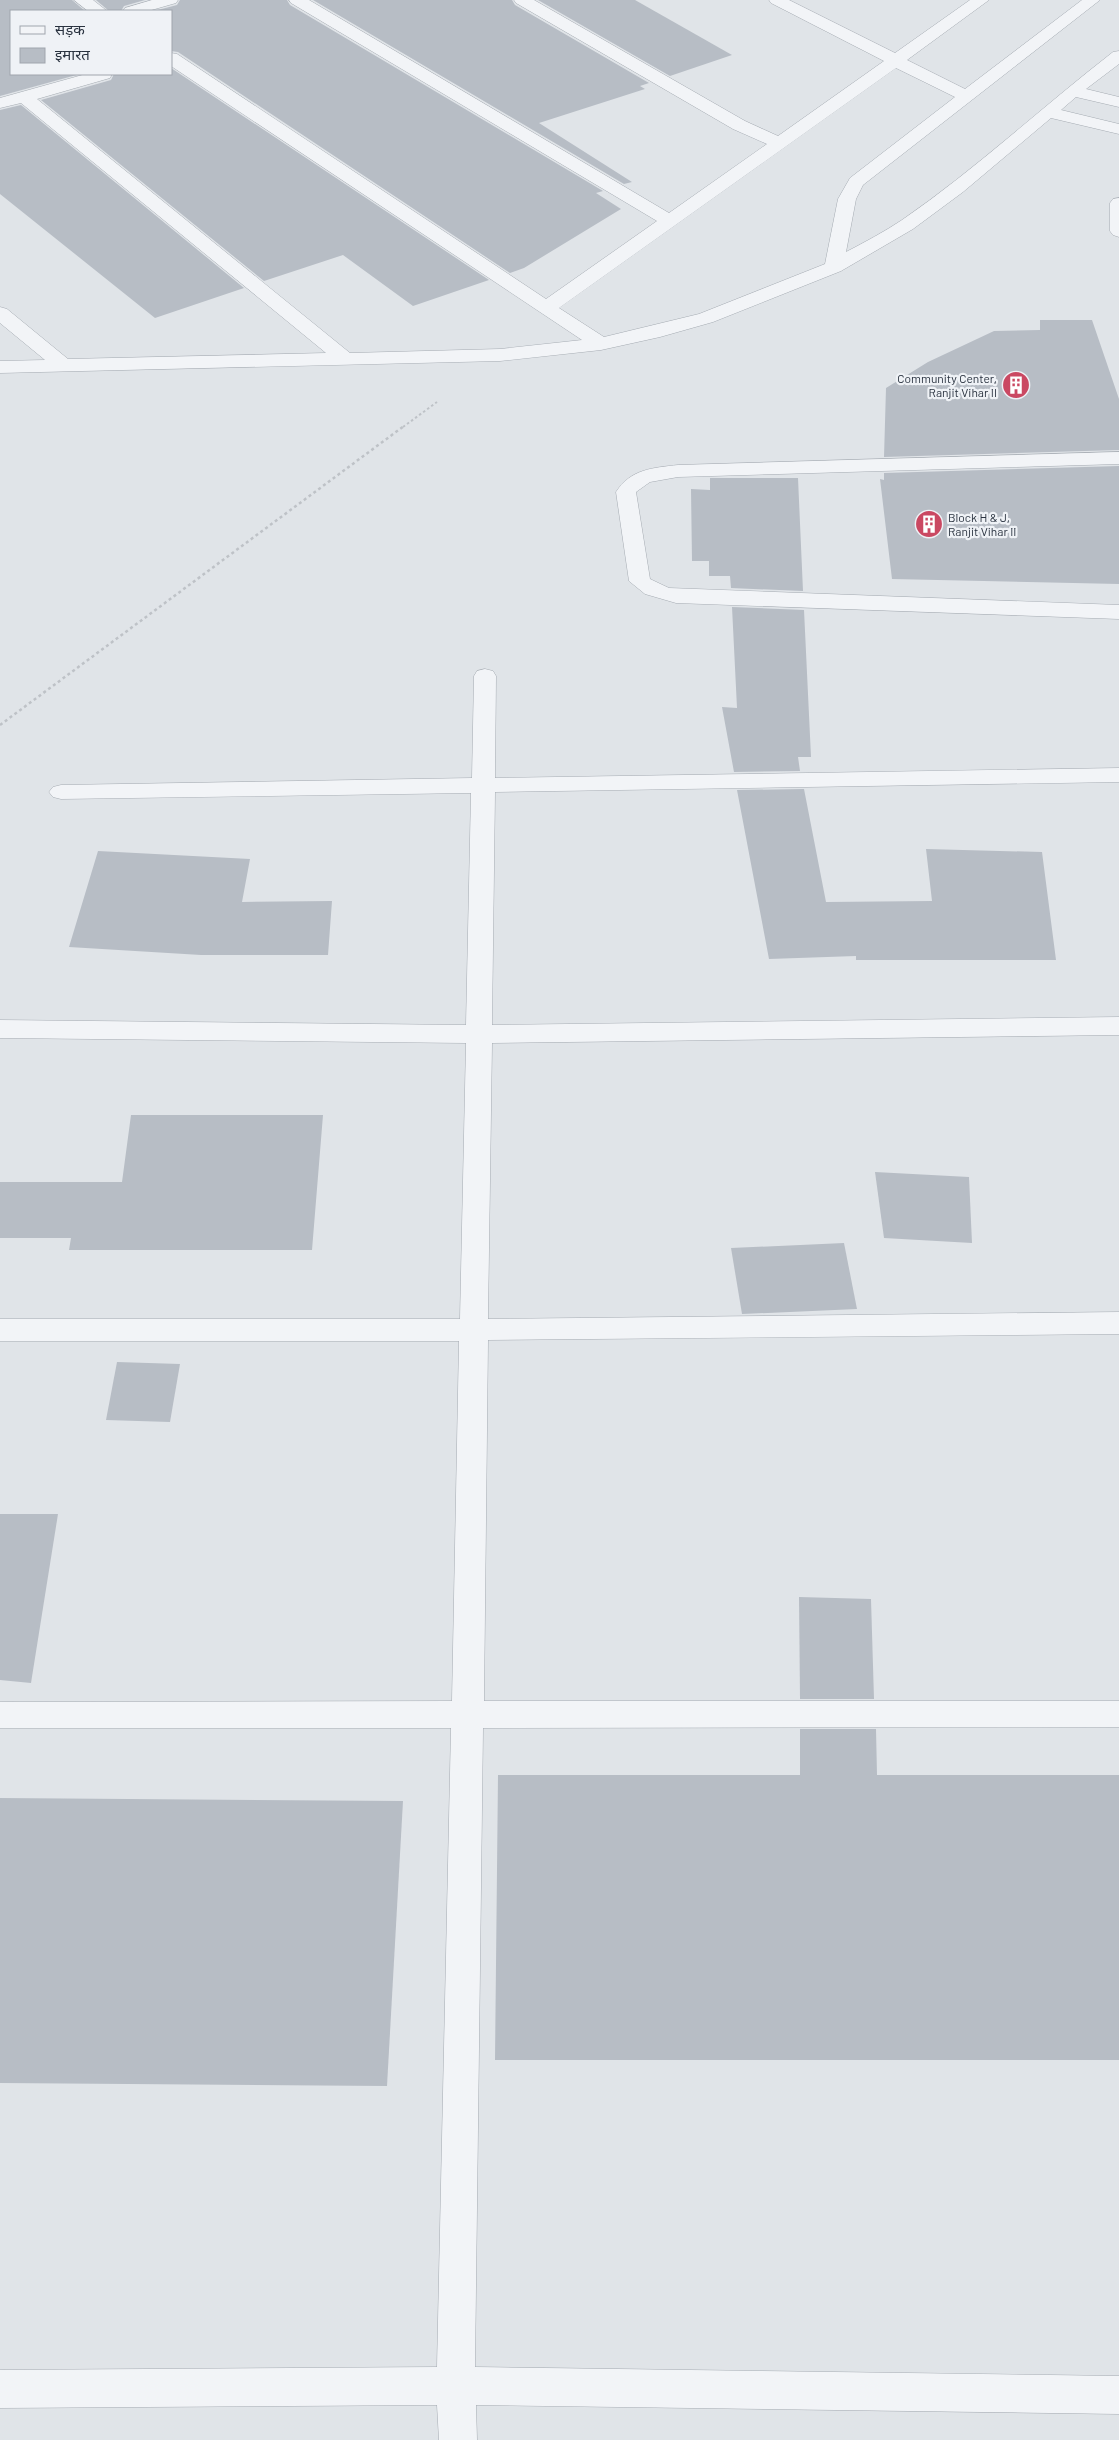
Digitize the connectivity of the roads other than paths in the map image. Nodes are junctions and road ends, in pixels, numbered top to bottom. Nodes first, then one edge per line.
1 (82, 0) edge
2 (170, 0) edge
3 (297, 0) edge
4 (522, 0) edge
5 (777, 0) edge
6 (981, 0) edge
7 (1092, 0) edge
8 (97, 10) edge
9 (135, 10) edge
10 (1119, 56) edge
11 (172, 59) edge
12 (895, 61) junction
13 (100, 75) edge
14 (1073, 91) junction
15 (24, 96) junction
16 (967, 97) junction
17 (1119, 102) edge
18 (0, 103) edge
19 (1048, 112) junction
20 (1119, 129) edge
21 (780, 143) junction
22 (1119, 203) edge
23 (670, 220) junction
24 (1119, 231) edge
25 (834, 267) junction
26 (546, 308) junction
27 (0, 313) edge
28 (601, 344) junction
29 (344, 358) junction
30 (0, 366) edge
31 (64, 366) junction
32 (1119, 458) edge
33 (1119, 612) edge
34 (484, 676) dead end
35 (1119, 775) edge
36 (483, 786) junction
37 (61, 792) dead end
38 (1119, 1026) edge
39 (0, 1029) edge
40 (478, 1034) junction
41 (1119, 1323) edge
42 (0, 1330) edge
43 (474, 1330) junction
44 (1119, 1714) edge
45 (0, 1715) edge
46 (467, 1715) junction
47 (456, 2386) junction
48 (0, 2389) edge
49 (1119, 2395) edge
50 (458, 2440) edge

1 - 8 street
2 - 9 street
3 - 23 street
4 - 21 street
5 - 12 street
6 - 12 street
7 - 16 street
10 - 14 street
11 - 26 street
12 - 16 street
12 - 21 street
13 - 15 street
14 - 17 street
14 - 19 street
15 - 18 street
15 - 29 street
16 - 25 street
19 - 20 street
19 - 25 street
21 - 23 street
22 - 24 street
23 - 26 street
25 - 28 street
26 - 28 street
27 - 31 street
28 - 29 street
29 - 31 street
30 - 31 street
32 - 33 street
34 - 36 street
35 - 36 street
36 - 37 street
36 - 40 street
38 - 40 street
39 - 40 street
40 - 43 street
41 - 43 street
42 - 43 street
43 - 46 street
44 - 46 street
45 - 46 street
46 - 47 street
47 - 48 street
47 - 49 street
47 - 50 street

